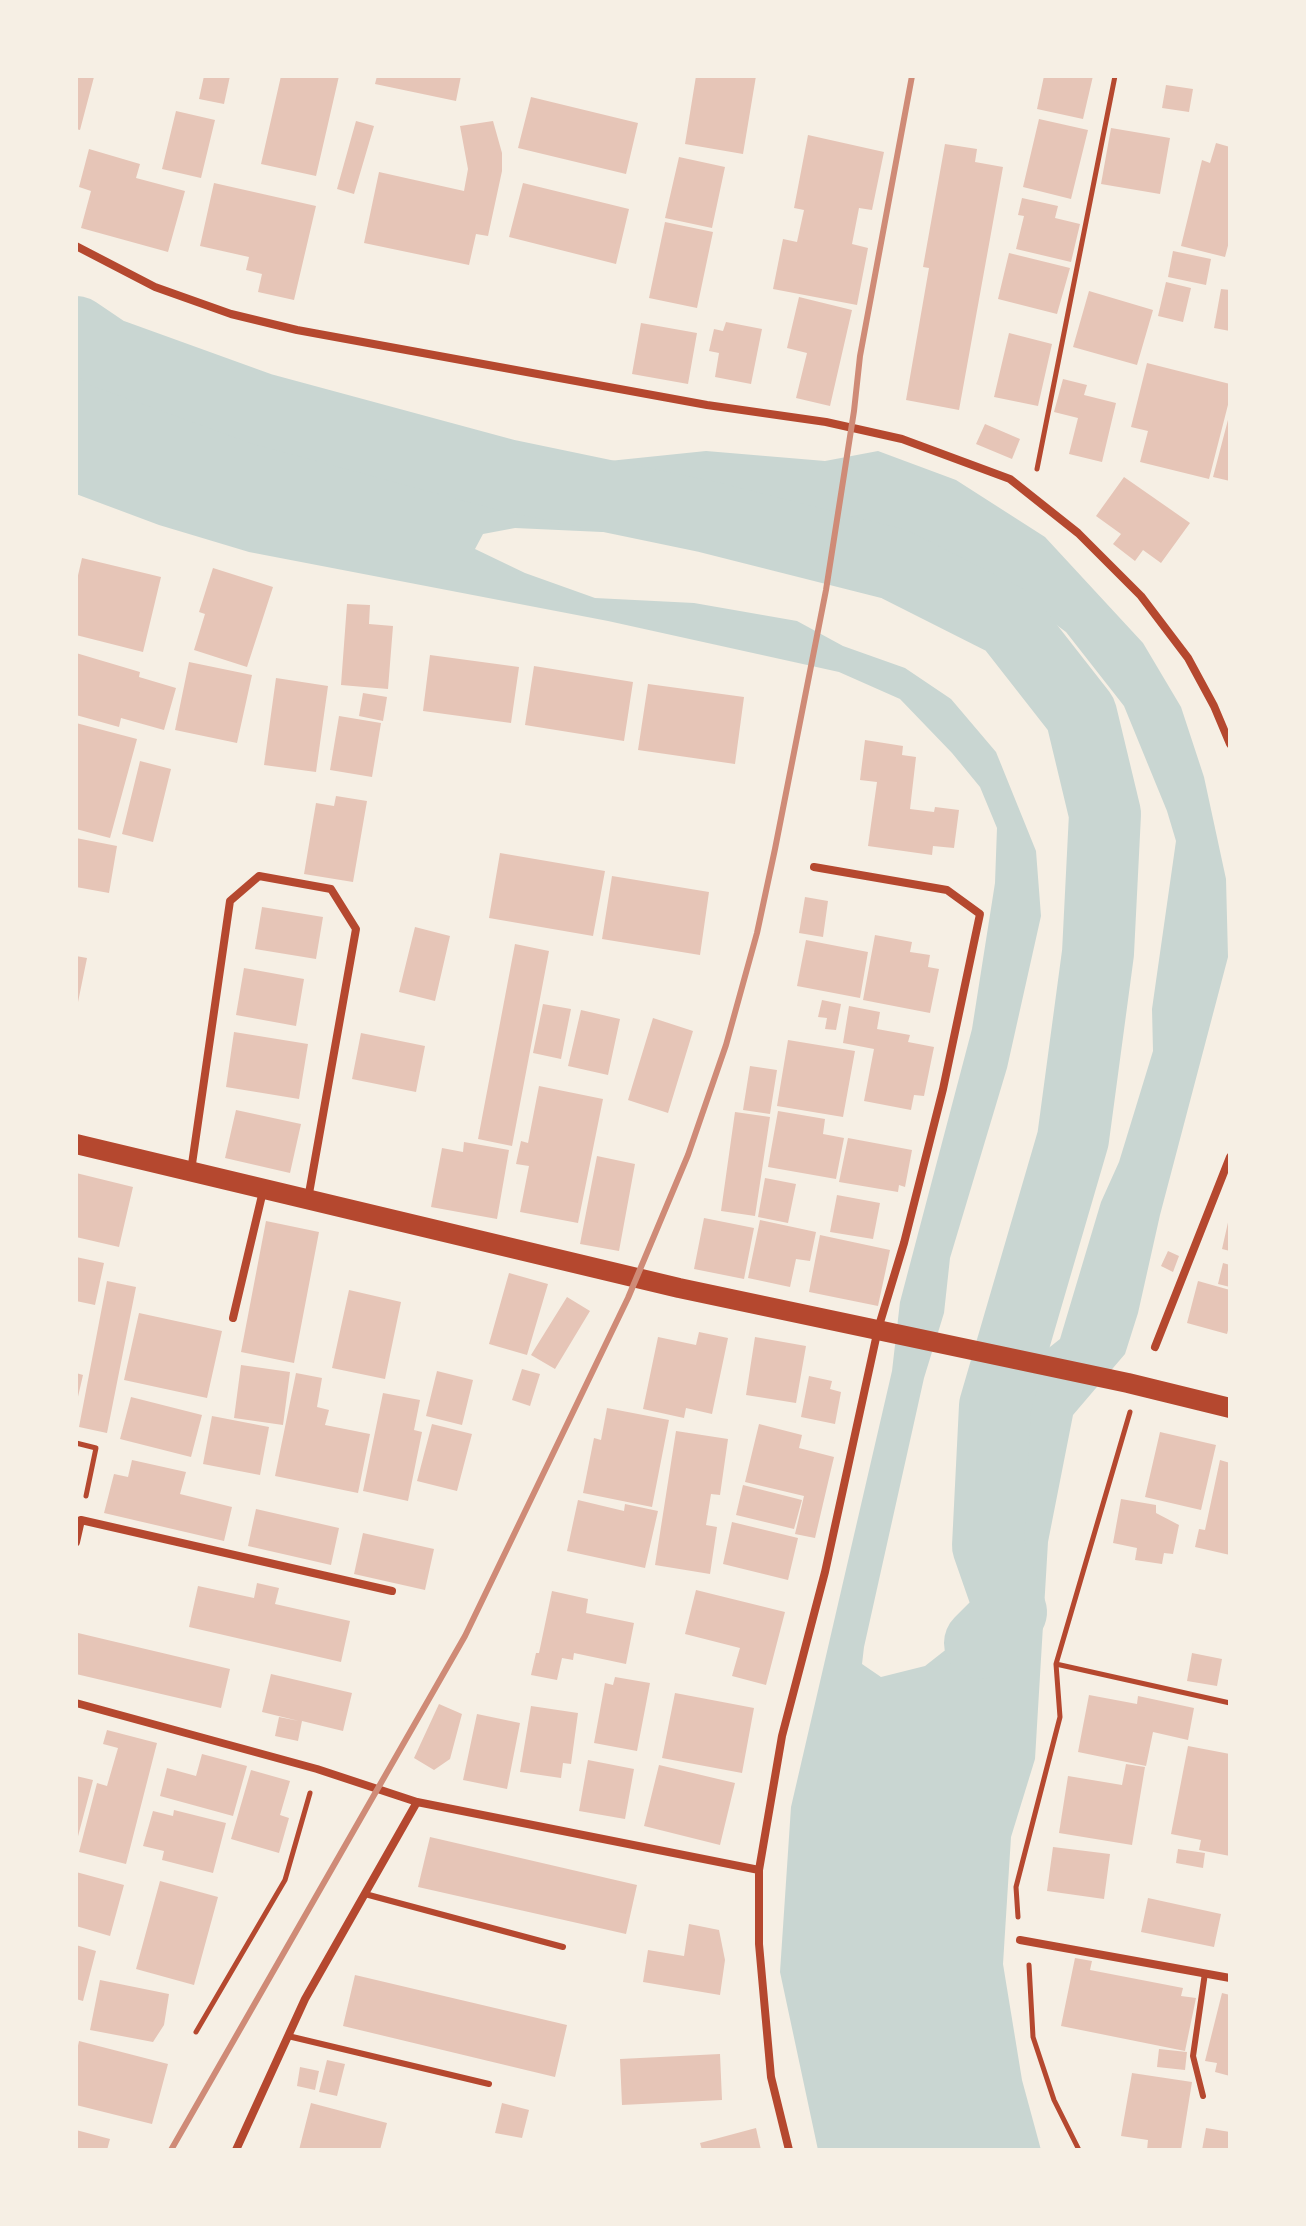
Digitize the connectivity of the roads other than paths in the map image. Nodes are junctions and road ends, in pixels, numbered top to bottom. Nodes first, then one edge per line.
1 (76, 246) edge
2 (1230, 744) edge
3 (814, 867) dead end
4 (76, 1144) edge
5 (1230, 1157) edge
6 (191, 1172) junction
7 (263, 1190) junction
8 (307, 1200) junction
9 (233, 1318) dead end
10 (884, 1330) junction
11 (1155, 1347) dead end
12 (1230, 1408) edge
13 (76, 1542) edge
14 (392, 1591) dead end
15 (76, 1703) edge
16 (417, 1802) junction
17 (759, 1870) junction
18 (365, 1894) junction
19 (1020, 1940) road end
20 (563, 1947) dead end
21 (1205, 1973) junction
22 (1230, 1978) edge
23 (288, 2036) junction
24 (489, 2084) dead end
25 (1203, 2096) dead end
26 (236, 2150) edge
27 (789, 2150) edge

1 - 2 street
3 - 10 street
4 - 6 main road
5 - 11 street
6 - 7 main road
6 - 8 street
7 - 8 main road
7 - 9 street
8 - 10 main road
10 - 12 main road
10 - 17 street
13 - 14 street
15 - 16 street
16 - 17 street
16 - 18 street
17 - 27 street
18 - 20 lane
18 - 23 street
19 - 21 street
21 - 22 street
21 - 25 lane
23 - 24 lane
23 - 26 street

